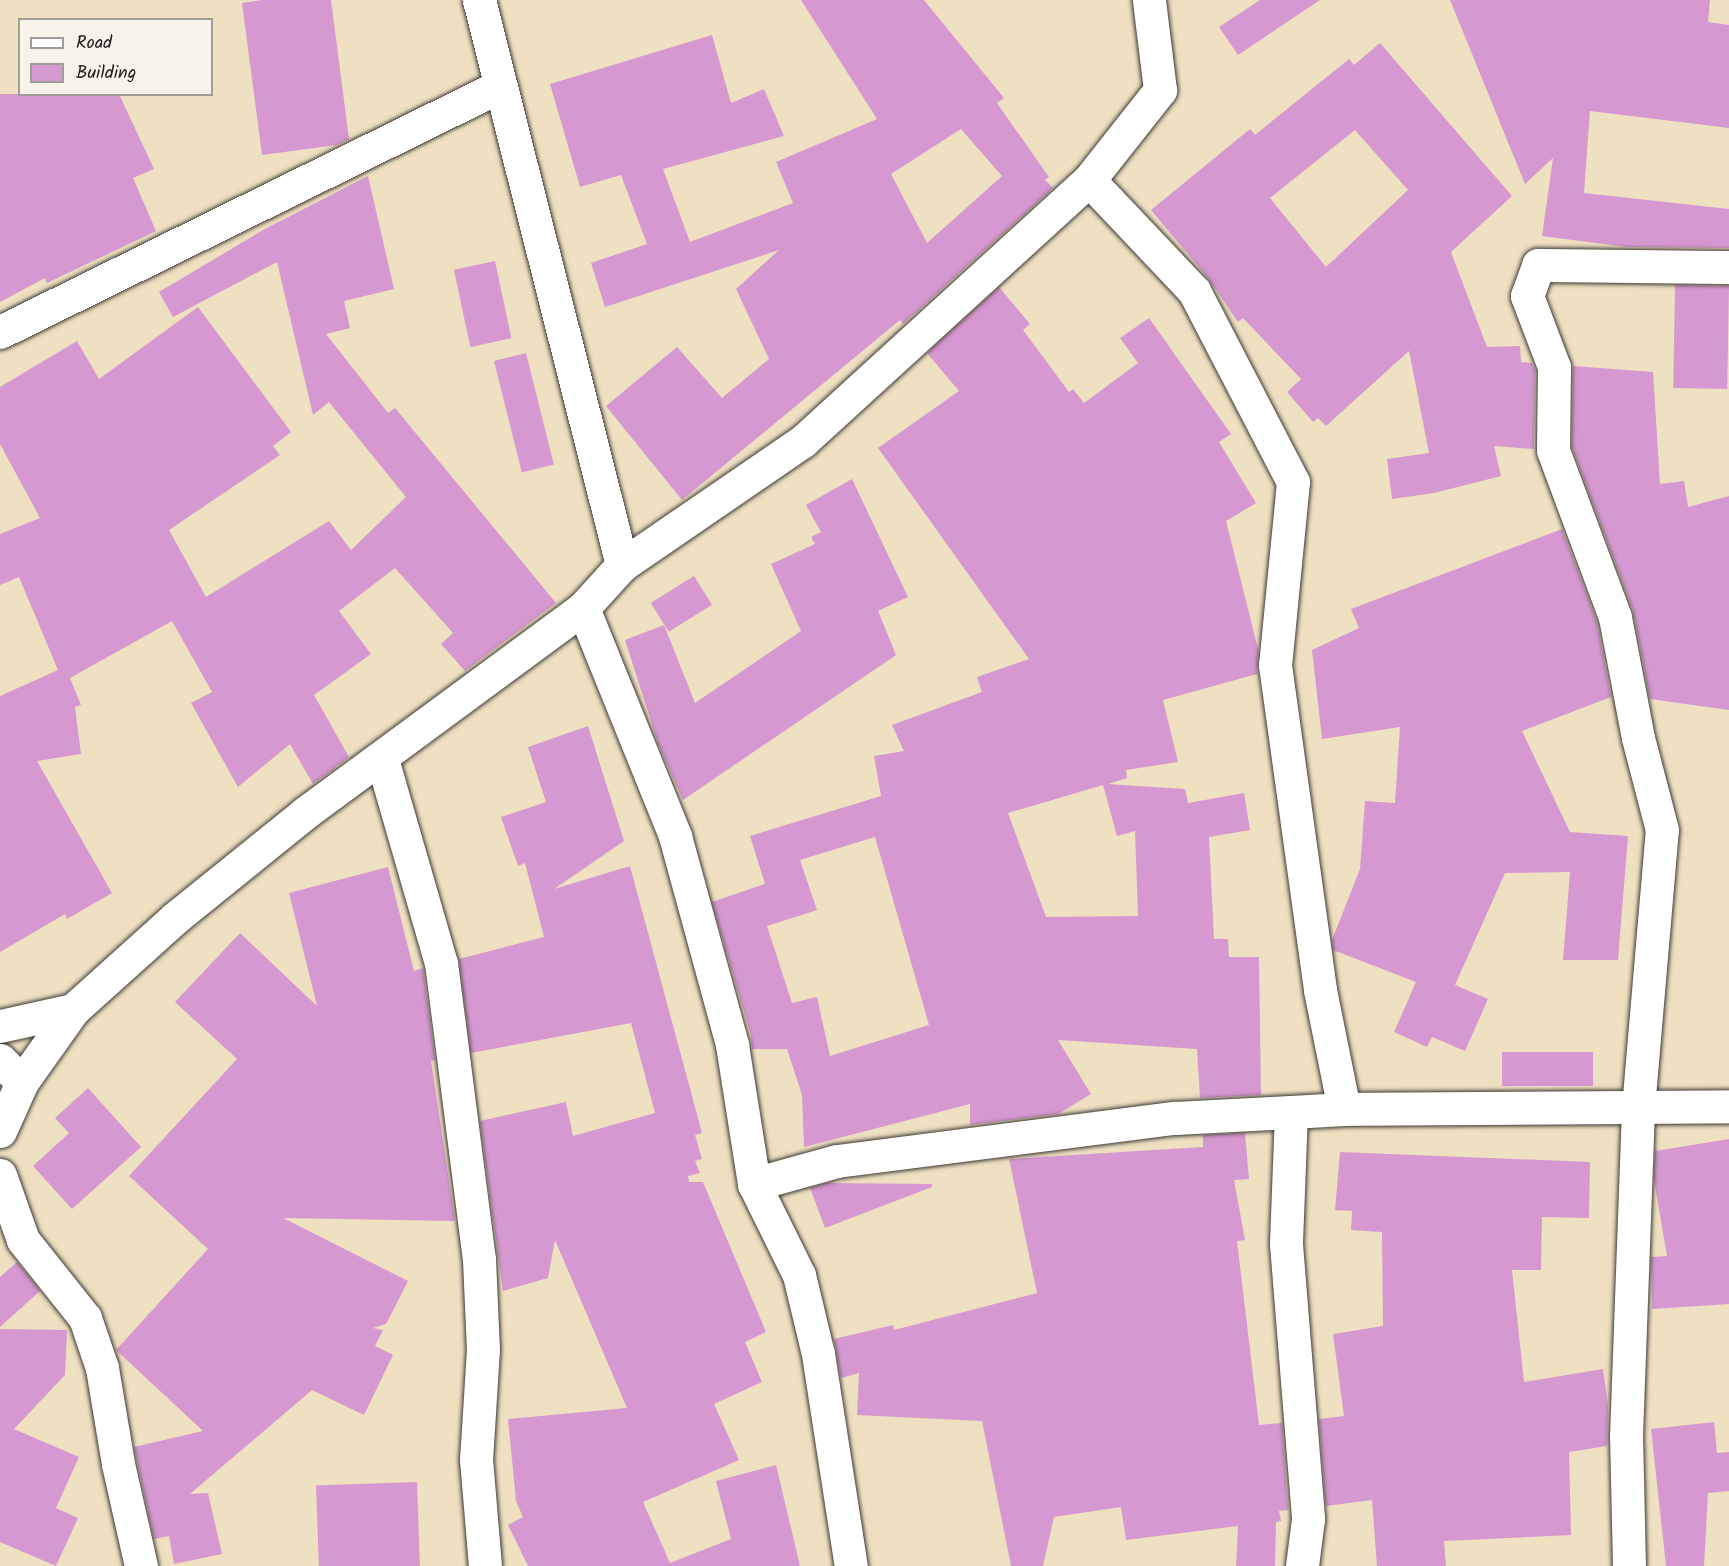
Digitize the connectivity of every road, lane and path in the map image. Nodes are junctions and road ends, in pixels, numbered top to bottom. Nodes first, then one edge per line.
1 (479, 0) edge
2 (1149, 0) edge
3 (500, 86) junction
4 (1089, 180) junction
5 (1729, 267) edge
6 (0, 332) edge
7 (621, 565) junction
8 (583, 608) junction
9 (382, 759) junction
10 (73, 1010) junction
11 (0, 1026) edge
12 (11, 1071) edge
13 (1729, 1106) edge
14 (1638, 1108) junction
15 (1344, 1109) junction
16 (1291, 1112) junction
17 (0, 1131) edge
18 (0, 1175) edge
19 (754, 1184) junction
20 (141, 1566) edge
21 (484, 1566) edge
22 (851, 1566) edge
23 (1302, 1566) edge
24 (1629, 1566) edge

1 - 3 street
2 - 4 street
3 - 6 street
3 - 7 street
4 - 7 street
4 - 15 street
5 - 14 street
7 - 8 street
8 - 9 street
8 - 19 street
9 - 10 street
9 - 21 street
10 - 11 street
10 - 12 street
12 - 17 street
13 - 14 street
14 - 15 street
14 - 24 street
15 - 16 street
16 - 19 street
16 - 23 street
18 - 20 street
19 - 22 street

